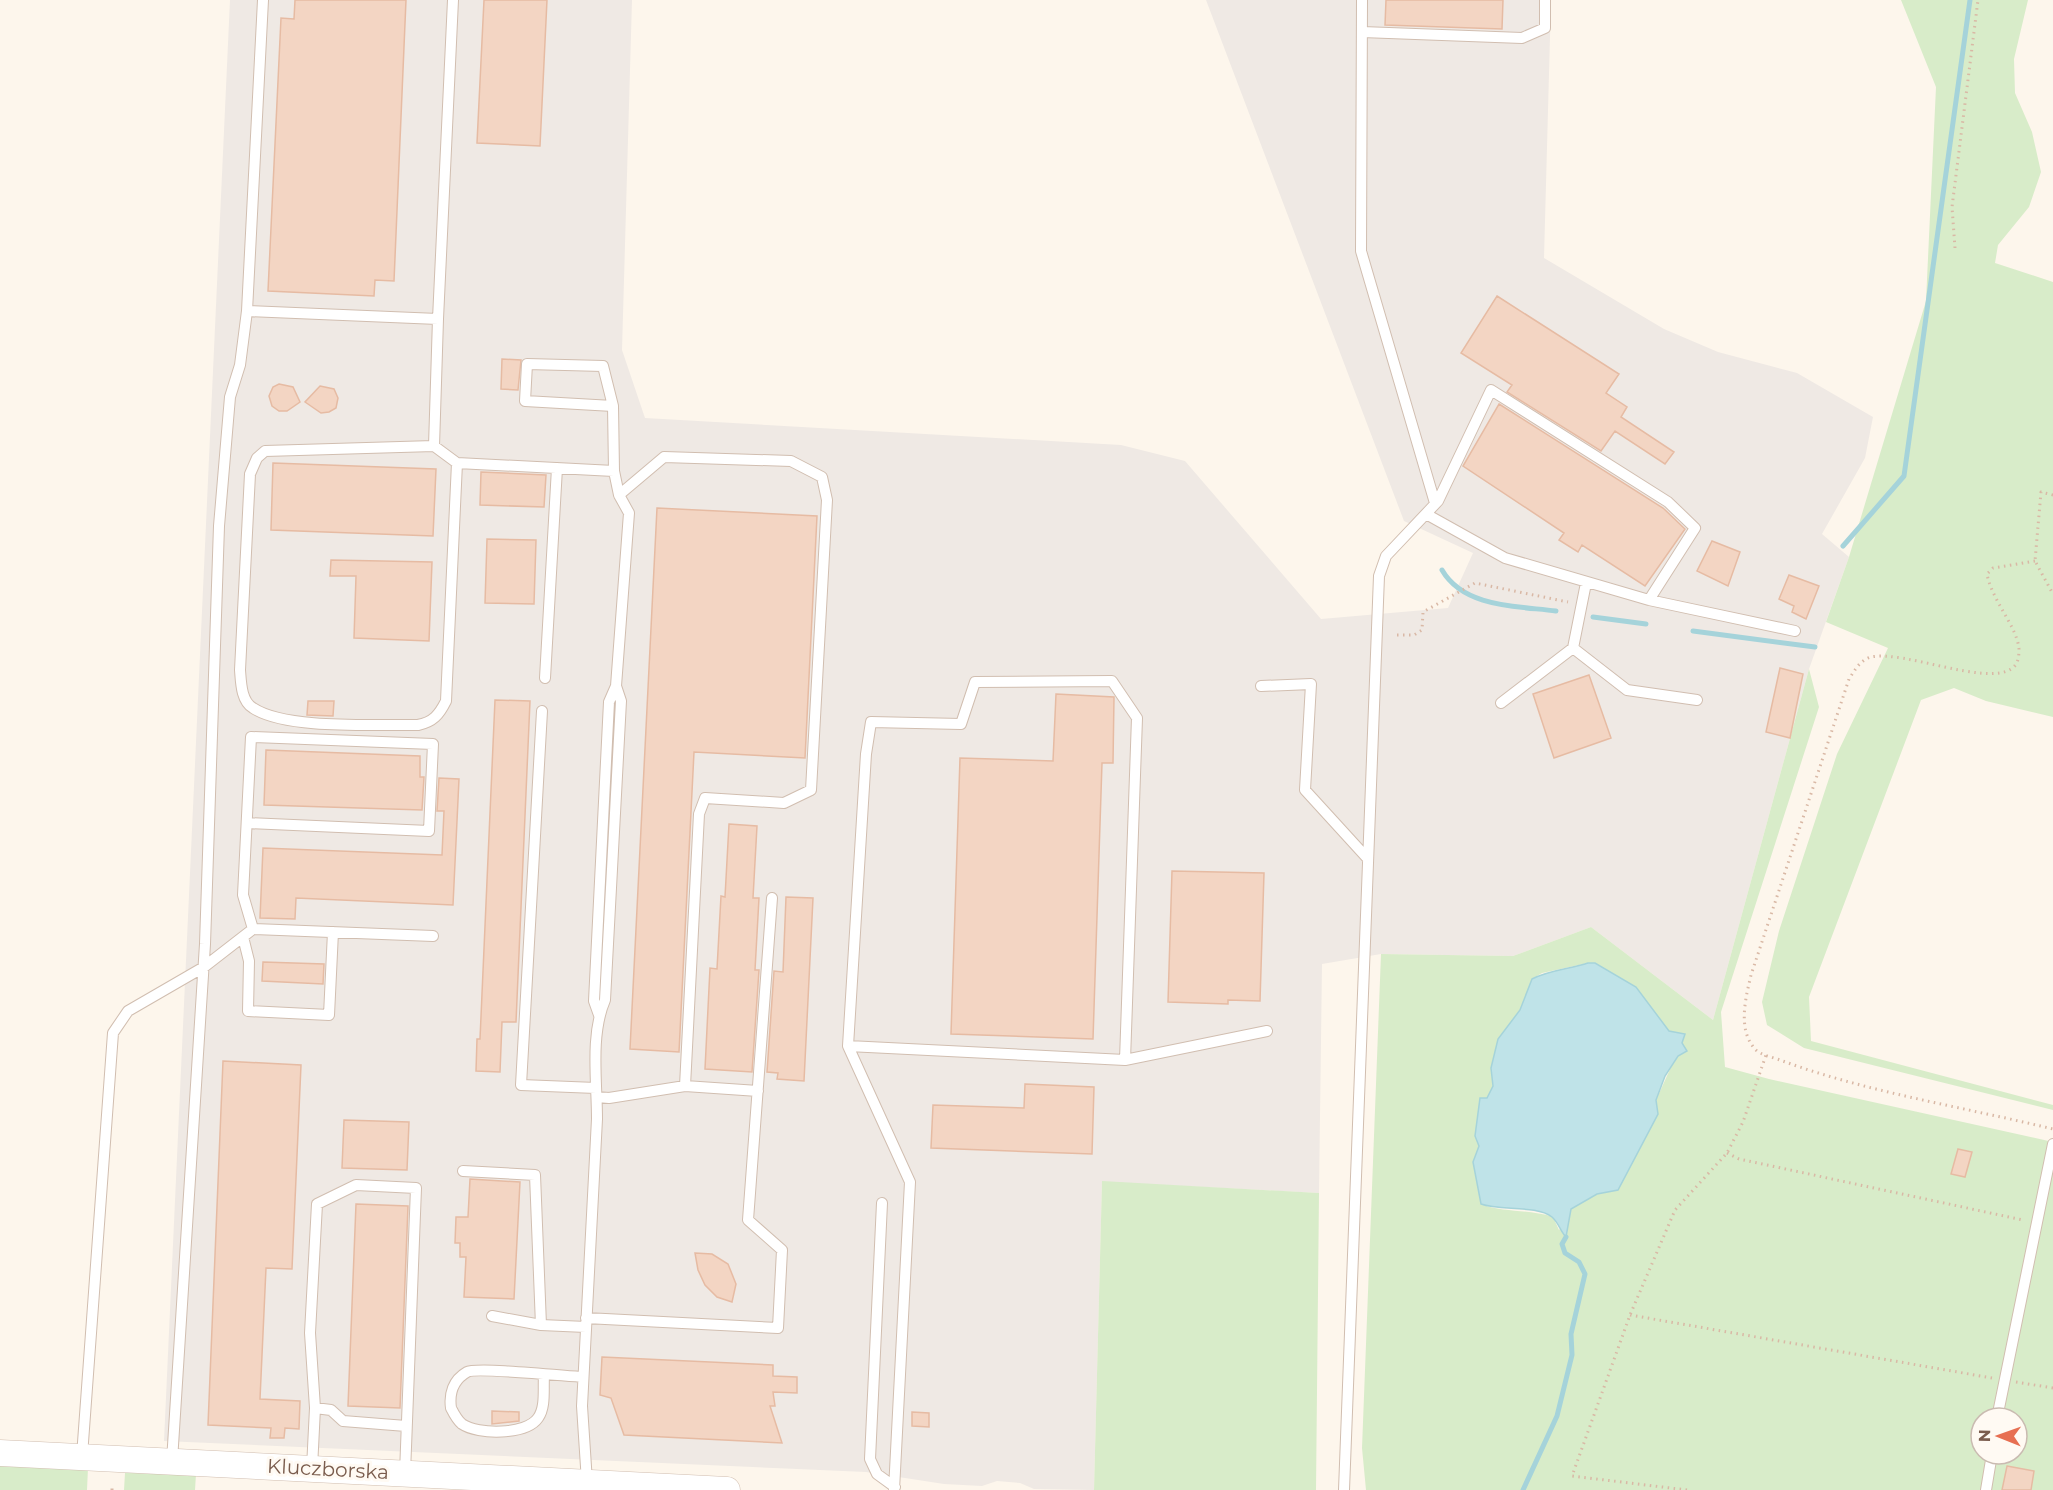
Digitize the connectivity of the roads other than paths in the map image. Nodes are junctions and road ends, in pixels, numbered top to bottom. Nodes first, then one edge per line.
1 (263, 0) edge
2 (453, 0) edge
3 (1362, 0) edge
4 (1545, 0) edge
5 (1362, 32) junction
6 (247, 311) junction
7 (438, 319) junction
8 (613, 406) junction
9 (434, 446) junction
10 (457, 463) junction
11 (557, 468) junction
12 (614, 471) junction
13 (619, 495) junction
14 (1436, 504) junction
15 (1426, 514) junction
16 (1586, 583) junction
17 (1649, 600) junction
18 (1795, 631) dead end
19 (1573, 648) junction
20 (545, 678) dead end
21 (1261, 686) dead end
22 (1697, 700) dead end
23 (1501, 703) dead end
24 (542, 711) dead end
25 (247, 823) junction
26 (1368, 859) junction
27 (772, 898) dead end
28 (253, 929) junction
29 (333, 932) junction
30 (433, 936) dead end
31 (243, 937) junction
32 (204, 967) junction
33 (1267, 1031) dead end
34 (848, 1046) junction
35 (1125, 1060) junction
36 (685, 1086) junction
37 (758, 1091) junction
38 (596, 1093) junction
39 (2053, 1144) edge
40 (462, 1171) dead end
41 (882, 1203) dead end
42 (492, 1316) dead end
43 (586, 1322) junction
44 (541, 1325) junction
45 (544, 1376) junction
46 (584, 1377) junction
47 (1999, 1406) edge
48 (315, 1408) junction
49 (406, 1426) junction
50 (0, 1453) edge
51 (82, 1456) junction
52 (172, 1461) junction
53 (1990, 1466) edge
54 (312, 1468) junction
55 (405, 1473) junction
56 (586, 1483) junction
57 (894, 1488) edge
58 (727, 1490) edge
59 (1344, 1490) edge
60 (1986, 1490) edge

1 - 6 lane
2 - 7 lane
3 - 5 lane
4 - 5 lane
5 - 14 lane
6 - 7 lane
6 - 32 lane
7 - 9 lane
8 - 8 lane
8 - 12 lane
9 - 10 lane
9 - 10 lane
10 - 11 lane
11 - 12 lane
11 - 20 lane
12 - 13 lane
13 - 36 lane
13 - 38 lane
14 - 15 lane
14 - 17 lane
15 - 16 lane
15 - 26 lane
16 - 17 lane
16 - 19 lane
17 - 18 lane
19 - 22 lane
19 - 23 lane
21 - 26 lane
24 - 38 lane
25 - 25 lane
25 - 28 lane
26 - 59 lane
27 - 37 lane
28 - 29 lane
28 - 31 lane
29 - 30 lane
29 - 31 lane
31 - 32 lane
32 - 51 lane
32 - 52 lane
33 - 35 lane
34 - 35 lane
34 - 35 lane
34 - 57 lane
36 - 37 lane
36 - 38 lane
37 - 43 lane
38 - 43 lane
39 - 47 lane
40 - 44 lane
41 - 57 lane
42 - 44 lane
43 - 44 lane
43 - 46 lane
45 - 45 lane
45 - 46 lane
46 - 56 lane
48 - 49 lane
48 - 49 lane
48 - 54 lane
49 - 55 lane
50 - 51 street, Kluczborska
51 - 52 street, Kluczborska
52 - 54 street, Kluczborska
53 - 60 lane
54 - 55 street, Kluczborska
55 - 56 street, Kluczborska
56 - 58 street, Kluczborska

